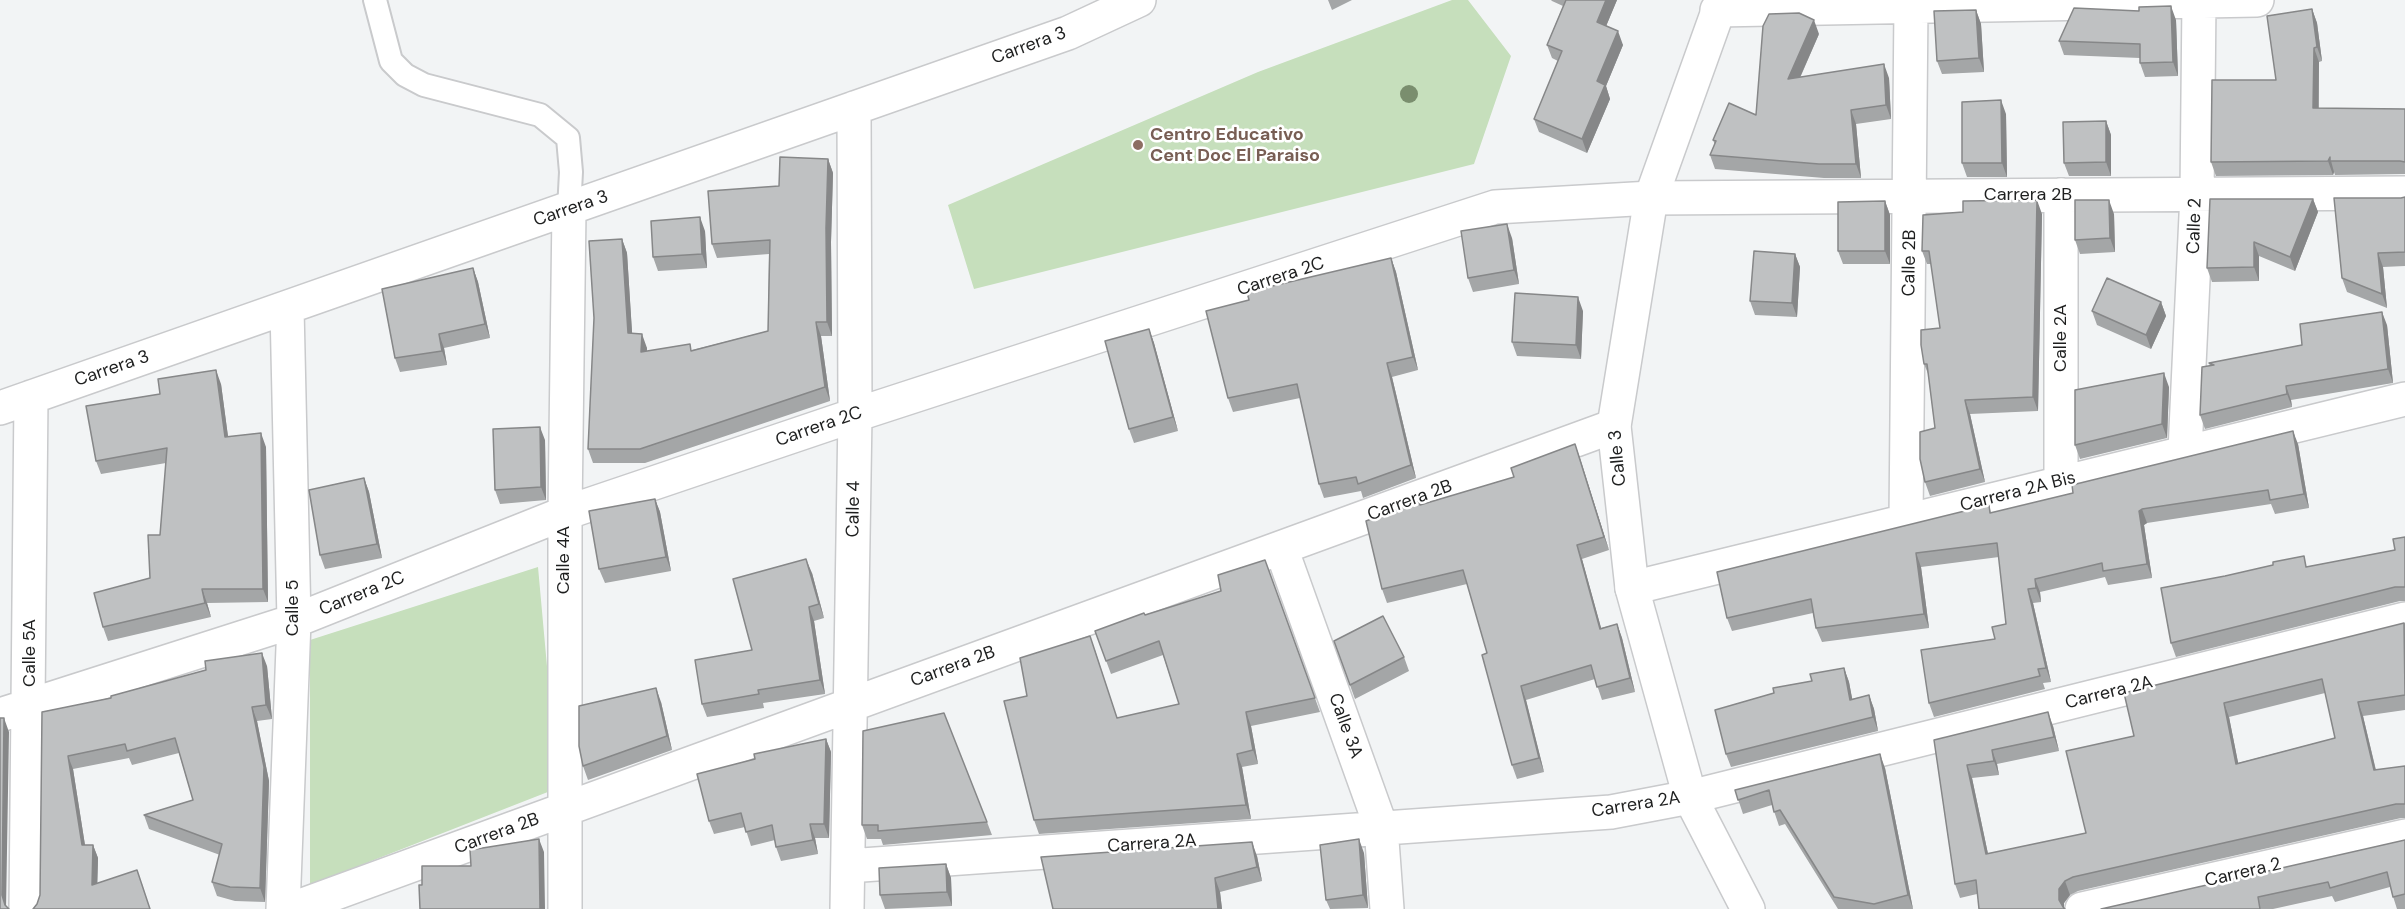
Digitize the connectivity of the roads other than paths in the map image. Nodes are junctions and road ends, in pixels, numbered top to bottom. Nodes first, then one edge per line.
1 (375, 0) edge
2 (1138, 0) edge
3 (2257, 0) edge
4 (2199, 1) edge
5 (1719, 5) edge
6 (1911, 6) junction
7 (854, 108) junction
8 (2405, 192) edge
9 (2197, 194) junction
10 (2061, 195) junction
11 (1911, 196) junction
12 (1652, 198) junction
13 (569, 210) junction
14 (287, 308) junction
15 (31, 397) junction
16 (2405, 399) edge
17 (0, 408) edge
18 (855, 415) junction
19 (1614, 426) junction
20 (2185, 451) junction
21 (2061, 482) junction
22 (565, 513) junction
23 (1906, 520) junction
24 (1281, 548) junction
25 (1632, 588) junction
26 (2405, 619) edge
27 (294, 621) junction
28 (851, 705) junction
29 (15, 709) edge
30 (1690, 797) junction
31 (563, 810) junction
32 (1381, 827) junction
33 (2405, 836) edge
34 (848, 866) junction
35 (26, 909) edge
36 (283, 909) edge
37 (292, 909) edge
38 (565, 909) edge
39 (847, 909) edge
40 (1387, 909) edge
41 (1748, 909) edge
42 (2082, 909) edge

1 - 13 lane
2 - 7 street, Carrera 3
3 - 4 street
4 - 6 street
4 - 9 street, Calle 2
5 - 6 street
5 - 12 street, Calle 3
6 - 11 street, Calle 2B
7 - 13 street, Carrera 3
7 - 18 street, Calle 4
8 - 9 street, Carrera 2B
9 - 10 street, Carrera 2B
9 - 20 street, Calle 2
10 - 11 street, Carrera 2B
10 - 21 street, Calle 2A
11 - 12 street, Carrera 2B
11 - 23 street, Calle 2B
12 - 18 street, Carrera 2C
12 - 19 street, Calle 3
13 - 14 street, Carrera 3
13 - 22 street, Calle 4A
14 - 15 street, Carrera 3
14 - 27 street, Calle 5
15 - 17 street, Carrera 3
15 - 29 street, Calle 5A
16 - 20 street, Carrera 2A Bis
18 - 22 street, Carrera 2C
18 - 28 street, Calle 4
19 - 24 street, Carrera 2B
19 - 25 street, Calle 3
20 - 21 street, Carrera 2A Bis
21 - 23 street, Carrera 2A Bis
22 - 27 street, Carrera 2C
22 - 31 street, Calle 4A
23 - 25 street, Carrera 2A Bis
24 - 28 street, Carrera 2B
24 - 32 street, Calle 3A
25 - 30 street, Calle 3
26 - 30 street, Carrera 2A
27 - 29 street, Carrera 2C
27 - 36 street, Calle 5
28 - 31 street, Carrera 2B
28 - 34 street, Calle 4
29 - 35 street, Calle 5A
30 - 32 street, Carrera 2A
30 - 41 street, Calle 3
31 - 37 street, Carrera 2B
31 - 38 street, Calle 4A
32 - 34 street, Carrera 2A
32 - 40 street, Calle 3A
33 - 42 street, Carrera 2
34 - 39 street, Calle 4

